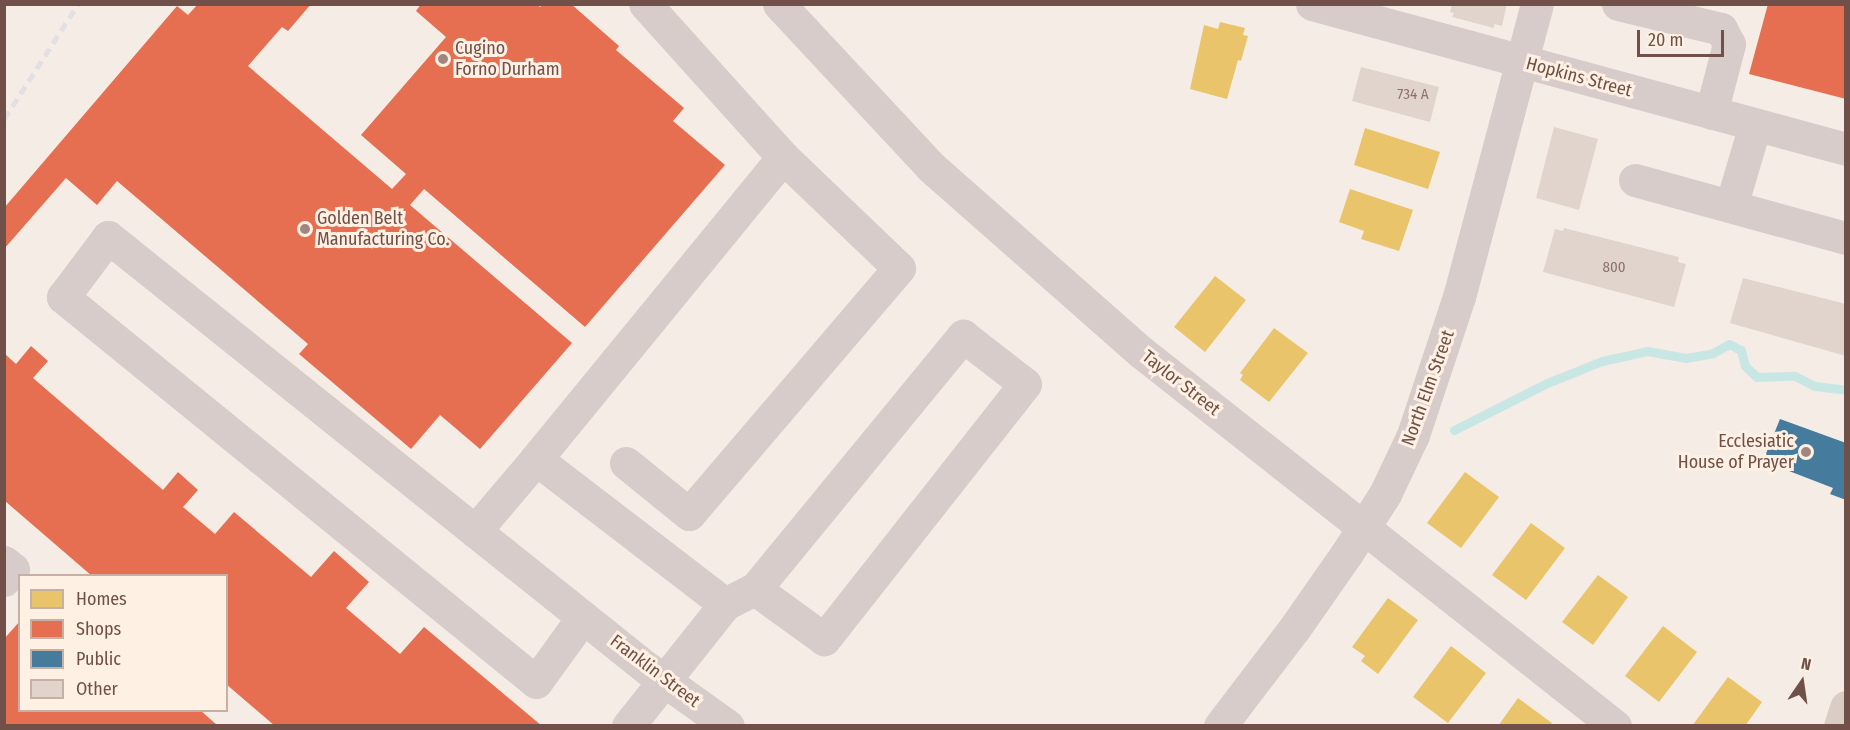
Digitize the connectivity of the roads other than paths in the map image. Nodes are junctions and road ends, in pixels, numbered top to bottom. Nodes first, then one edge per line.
1 (645, 4) edge
2 (779, 4) edge
3 (1312, 4) edge
4 (1537, 4) edge
5 (1618, 4) edge
6 (1521, 62) junction
7 (1712, 113) junction
8 (1755, 124) junction
9 (1845, 149) edge
10 (783, 157) junction
11 (1635, 180) dead end
12 (1731, 206) junction
13 (1845, 237) edge
14 (536, 459) junction
15 (626, 463) dead end
16 (1363, 527) junction
17 (475, 531) junction
18 (4, 562) edge
19 (4, 580) edge
20 (755, 589) junction
21 (725, 604) junction
22 (583, 617) junction
23 (666, 680) junction
24 (1845, 707) edge
25 (628, 726) edge
26 (728, 726) edge
27 (1220, 726) edge
28 (1616, 726) edge
29 (1840, 726) edge

1 - 10 street
2 - 16 street, Taylor Street
3 - 6 street, Hopkins Street
4 - 6 street, North Elm Street
5 - 7 street
6 - 7 street, Hopkins Street
6 - 16 street, North Elm Street
7 - 8 street, Hopkins Street
8 - 9 street, Hopkins Street
8 - 12 street
10 - 14 street
10 - 15 street
11 - 12 street
12 - 13 street
14 - 17 street
14 - 21 street
16 - 27 street, North Elm Street
16 - 28 street, Taylor Street
17 - 22 street, Franklin Street
17 - 22 street, Franklin Street
18 - 19 street
20 - 20 street
20 - 21 street
21 - 23 street
22 - 23 street, Franklin Street
23 - 25 street
23 - 26 street, Franklin Street
24 - 29 main road

